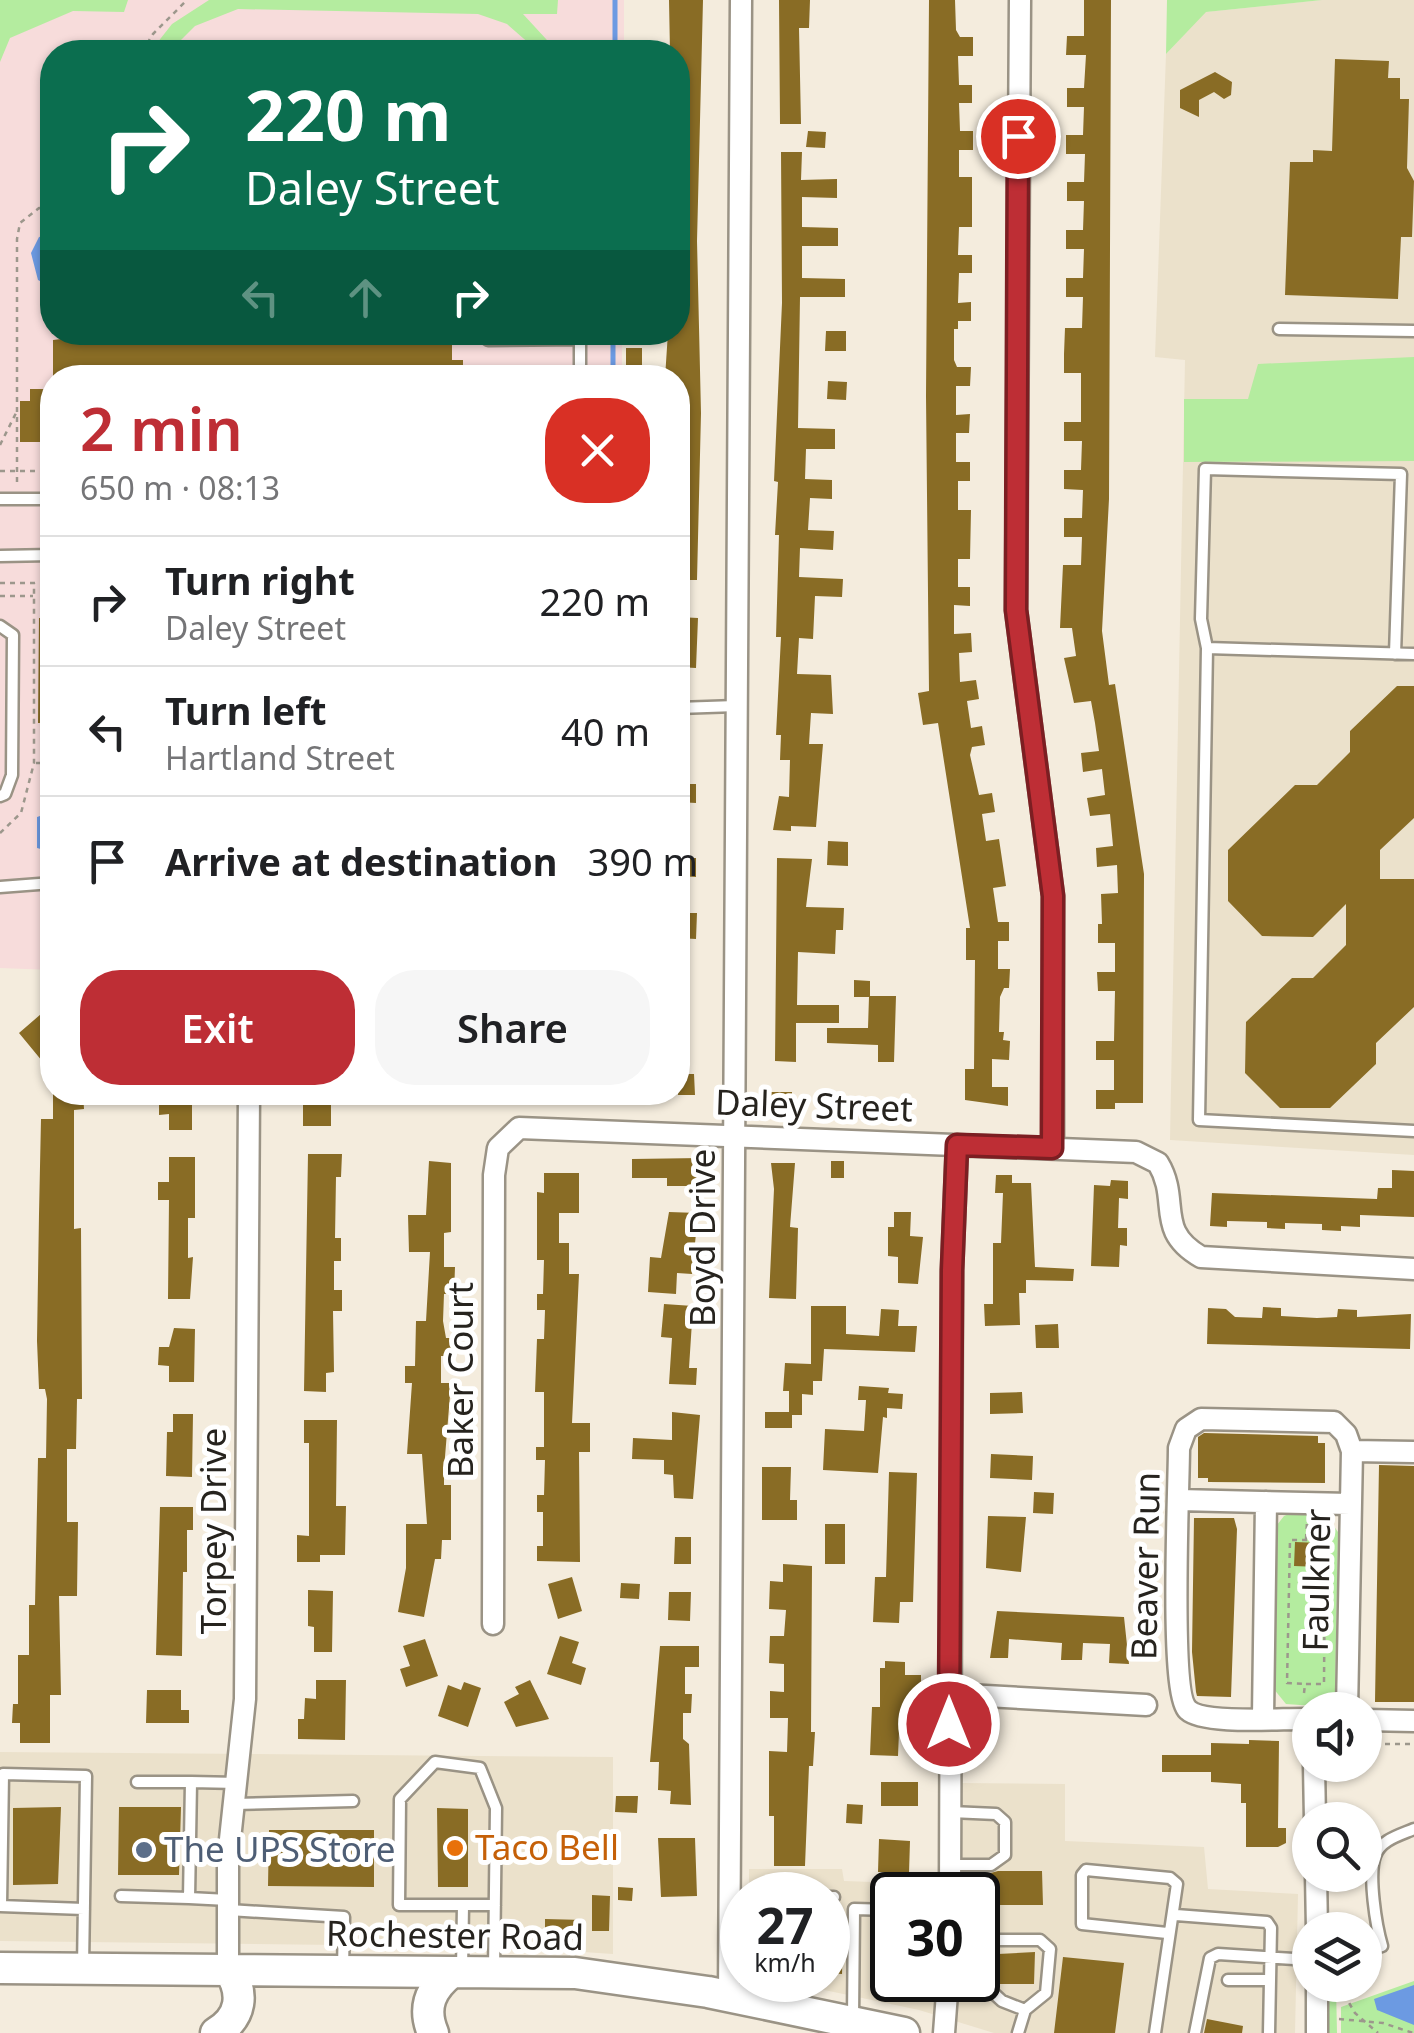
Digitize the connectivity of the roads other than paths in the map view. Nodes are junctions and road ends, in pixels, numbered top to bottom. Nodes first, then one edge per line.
1 (741, 0) edge
2 (1020, 0) edge
3 (1279, 329) dead end
4 (1414, 331) edge
5 (0, 499) edge
6 (40, 499) edge
7 (40, 554) edge
8 (0, 556) edge
9 (0, 626) edge
10 (1207, 648) junction
11 (1396, 654) junction
12 (1414, 654) edge
13 (737, 706) junction
14 (690, 708) edge
15 (0, 796) edge
16 (40, 884) edge
17 (0, 887) edge
18 (249, 1105) edge
19 (1414, 1130) edge
20 (736, 1136) junction
21 (504, 1139) joint
22 (957, 1145) junction
23 (1052, 1148) junction
24 (1414, 1269) edge
25 (1352, 1451) junction
26 (1414, 1452) edge
27 (1179, 1500) junction
28 (1266, 1502) junction
29 (1350, 1504) junction
30 (494, 1624) dead end
31 (1347, 1692) edge
32 (949, 1694) junction
33 (1146, 1706) dead end
34 (1263, 1718) junction
35 (1292, 1718) edge
36 (1382, 1720) edge
37 (1414, 1721) edge
38 (136, 1782) dead end
39 (192, 1782) junction
40 (236, 1793) junction
41 (353, 1801) dead end
42 (950, 1812) junction
43 (1414, 1829) edge
44 (950, 1865) junction
45 (736, 1872) edge
46 (950, 1872) edge
47 (121, 1896) dead end
48 (189, 1898) junction
49 (229, 1905) junction
50 (463, 1905) junction
51 (1, 1906) edge
52 (494, 1906) junction
53 (84, 1909) junction
54 (870, 1909) edge
55 (1375, 1912) edge
56 (1176, 1915) junction
57 (1167, 1933) junction
58 (1000, 1940) edge
59 (1270, 1956) junction
60 (1292, 1958) edge
61 (0, 1968) edge
62 (83, 1968) junction
63 (228, 1968) junction
64 (343, 1970) junction
65 (457, 1972) junction
66 (494, 1972) junction
67 (1228, 1980) dead end
68 (1270, 1980) junction
69 (720, 1995) edge
70 (1000, 1999) edge
71 (759, 2002) edge
72 (946, 2002) edge
73 (1324, 2002) edge
74 (1025, 2010) junction
75 (852, 2020) junction
76 (216, 2033) edge
77 (433, 2033) edge
78 (904, 2033) edge
79 (944, 2033) edge
80 (1018, 2033) edge
81 (1155, 2033) edge
82 (1195, 2033) edge
83 (1269, 2033) edge
84 (1316, 2033) edge

1 - 13 street, Boyd Drive
2 - 23 street
3 - 4 lane
5 - 6 lane
7 - 8 lane
9 - 15 lane
10 - 11 lane
10 - 11 lane
10 - 19 lane
11 - 12 lane
13 - 14 lane
13 - 20 street, Boyd Drive
16 - 17 lane
18 - 40 street, Torpey Drive
20 - 21 street, Daley Street
20 - 22 street, Daley Street
20 - 45 street, Boyd Drive
21 - 30 street, Baker Court
22 - 23 street, Daley Street
22 - 32 street
23 - 24 street, Daley Street
25 - 26 street
25 - 27 street, Beaver Run
25 - 29 street, Faulkner
27 - 28 street
27 - 34 street, Beaver Run
28 - 29 street
28 - 34 street
29 - 31 street, Faulkner
32 - 33 street
32 - 42 street
34 - 35 street
36 - 37 street
38 - 39 lane
39 - 40 lane
39 - 48 lane
40 - 41 lane
40 - 49 street, Torpey Drive
42 - 44 street
42 - 44 lane
43 - 55 lane
44 - 46 street
47 - 48 lane
48 - 49 lane
49 - 63 street, Torpey Drive
49 - 64 lane
50 - 52 lane
50 - 52 lane
50 - 65 lane
51 - 53 lane
51 - 53 lane
52 - 66 lane
53 - 62 lane
54 - 75 lane
56 - 57 lane
56 - 57 lane
56 - 59 lane
57 - 81 lane
58 - 74 lane
59 - 60 lane
59 - 68 lane
59 - 82 lane
61 - 62 main road, Rochester Road
62 - 63 main road, Rochester Road
63 - 64 main road, Rochester Road
63 - 76 main road
64 - 65 main road, Rochester Road
65 - 66 main road, Rochester Road
65 - 77 main road
66 - 69 main road, Rochester Road
67 - 68 lane
68 - 83 lane
70 - 74 lane
71 - 75 main road, Rochester Road
72 - 79 street
73 - 84 street
74 - 80 lane
75 - 78 main road, Rochester Road

